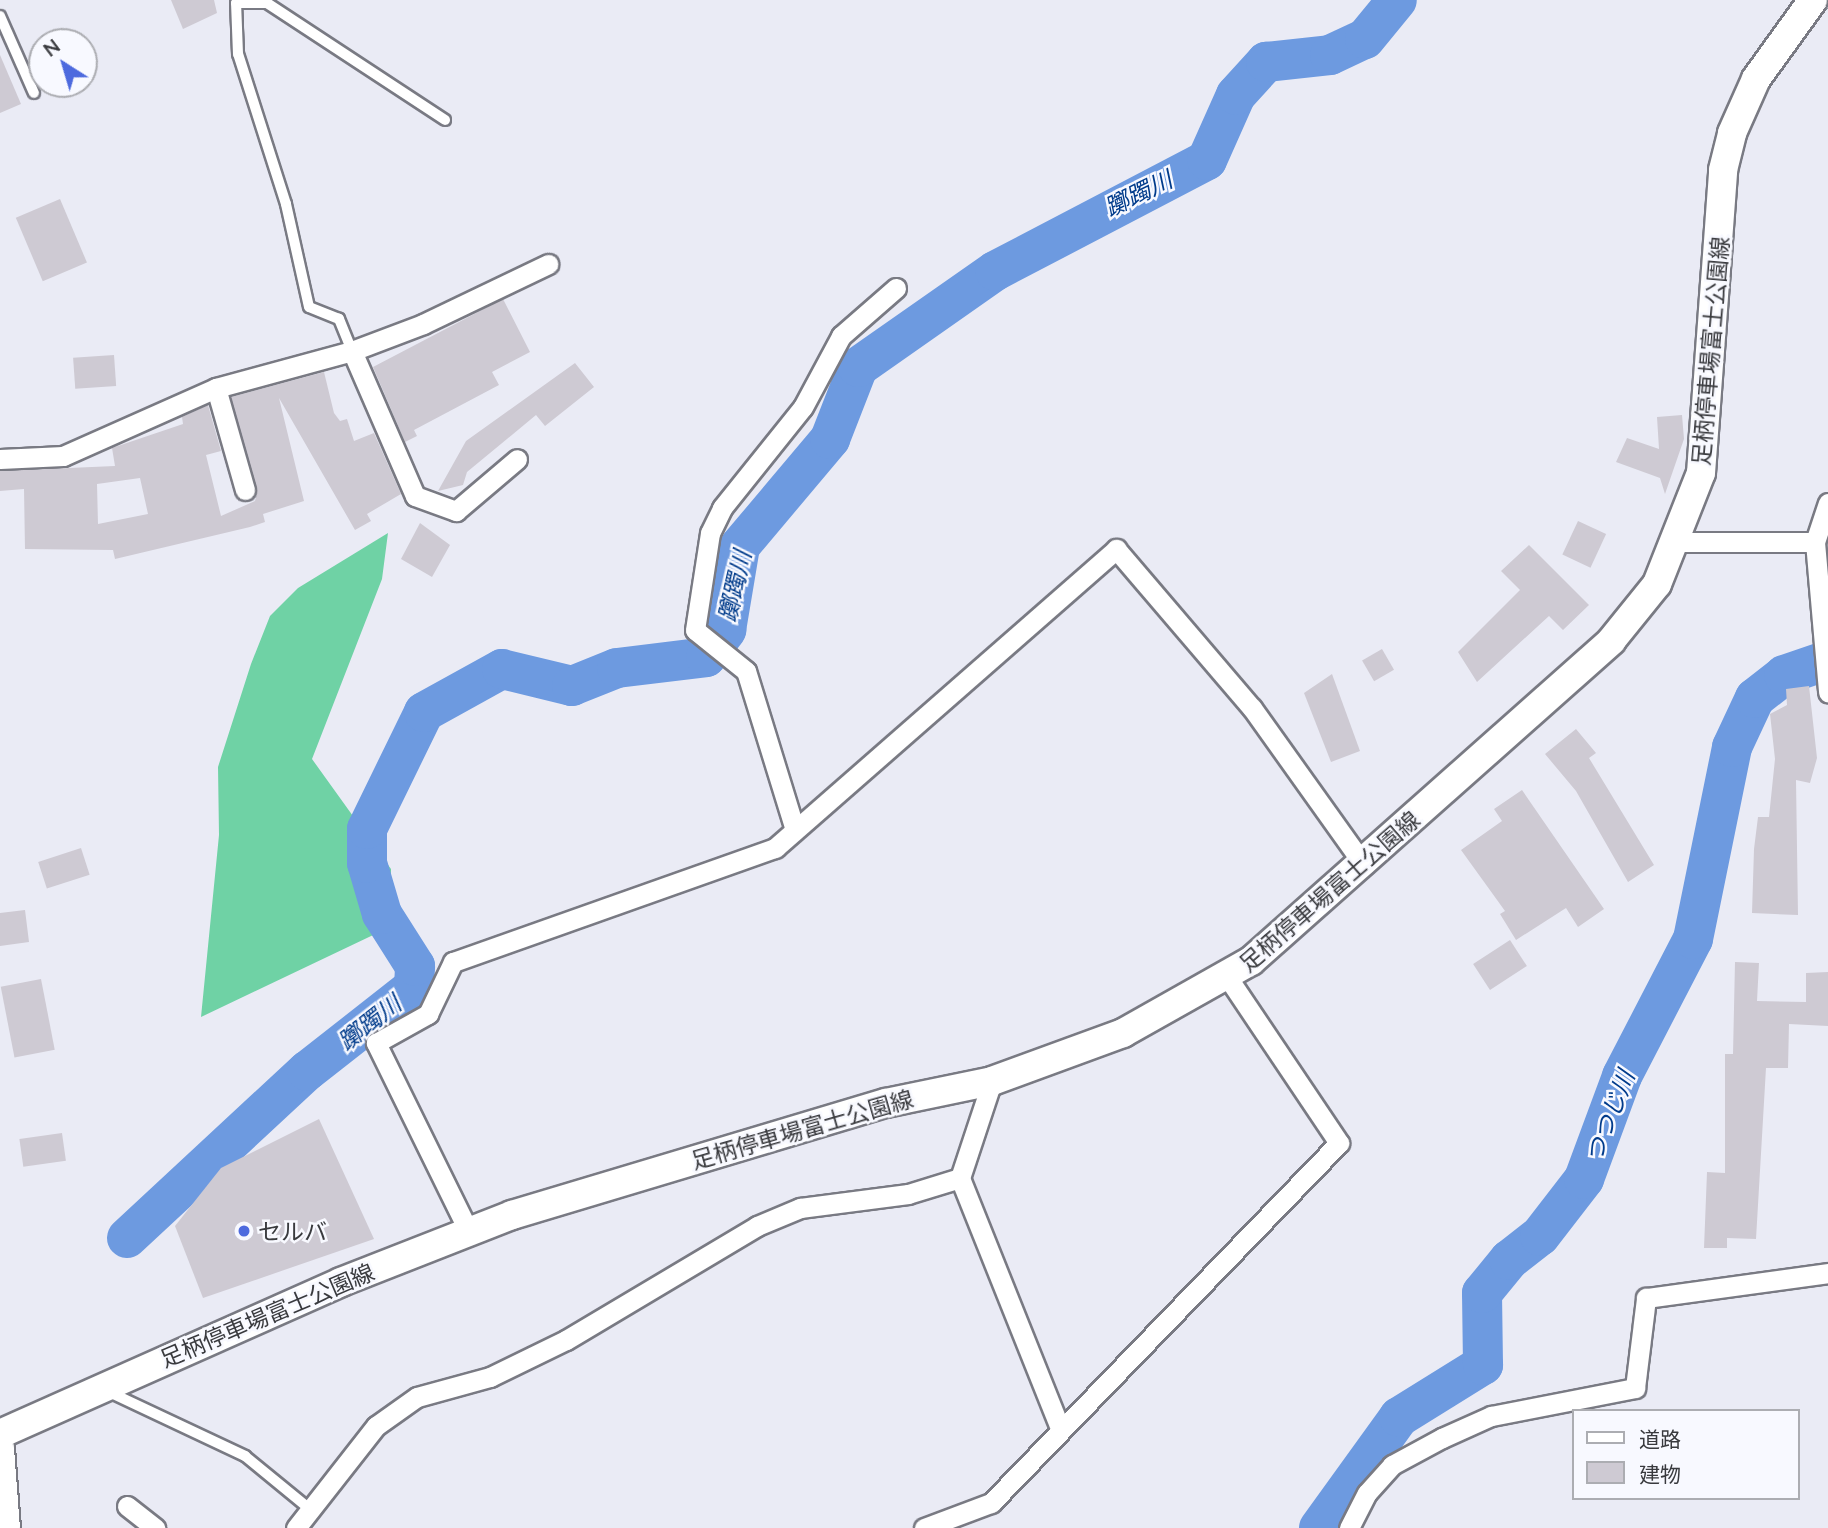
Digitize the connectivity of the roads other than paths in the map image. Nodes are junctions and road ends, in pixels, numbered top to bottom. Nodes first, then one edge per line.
1 (1813, 0) edge
2 (235, 2) edge
3 (0, 16) edge
4 (28, 79) edge
5 (445, 120) dead end
6 (548, 264) dead end
7 (896, 288) dead end
8 (352, 351) junction
9 (216, 388) junction
10 (0, 458) edge
11 (517, 459) dead end
12 (245, 490) dead end
13 (1828, 503) edge
14 (1679, 542) junction
15 (1815, 542) junction
16 (1827, 685) edge
17 (795, 830) junction
18 (1364, 865) junction
19 (1228, 978) junction
20 (992, 1081) junction
21 (960, 1178) junction
22 (468, 1232) junction
23 (1828, 1273) edge
24 (101, 1388) junction
25 (1059, 1426) junction
26 (0, 1434) edge
27 (0, 1449) edge
28 (127, 1506) dead end
29 (311, 1510) junction
30 (6, 1528) edge
31 (155, 1528) edge
32 (296, 1528) edge
33 (924, 1528) edge
34 (1349, 1528) edge

1 - 14 main road, 足柄停車場富士公園線
2 - 5 lane
2 - 8 lane
3 - 4 lane
6 - 8 street
7 - 17 street
8 - 9 street
8 - 11 street
9 - 10 street
9 - 12 street
13 - 15 street
14 - 15 street
14 - 18 main road, 足柄停車場富士公園線
15 - 16 street
17 - 18 street
17 - 22 street
18 - 19 main road, 足柄停車場富士公園線
19 - 20 main road, 足柄停車場富士公園線
19 - 25 street
20 - 21 street
20 - 22 main road, 足柄停車場富士公園線
21 - 25 street
21 - 29 street
22 - 24 main road, 足柄停車場富士公園線
23 - 34 street
24 - 26 main road, 足柄停車場富士公園線
24 - 29 lane
25 - 33 street
27 - 30 main road
28 - 31 street
29 - 32 street

